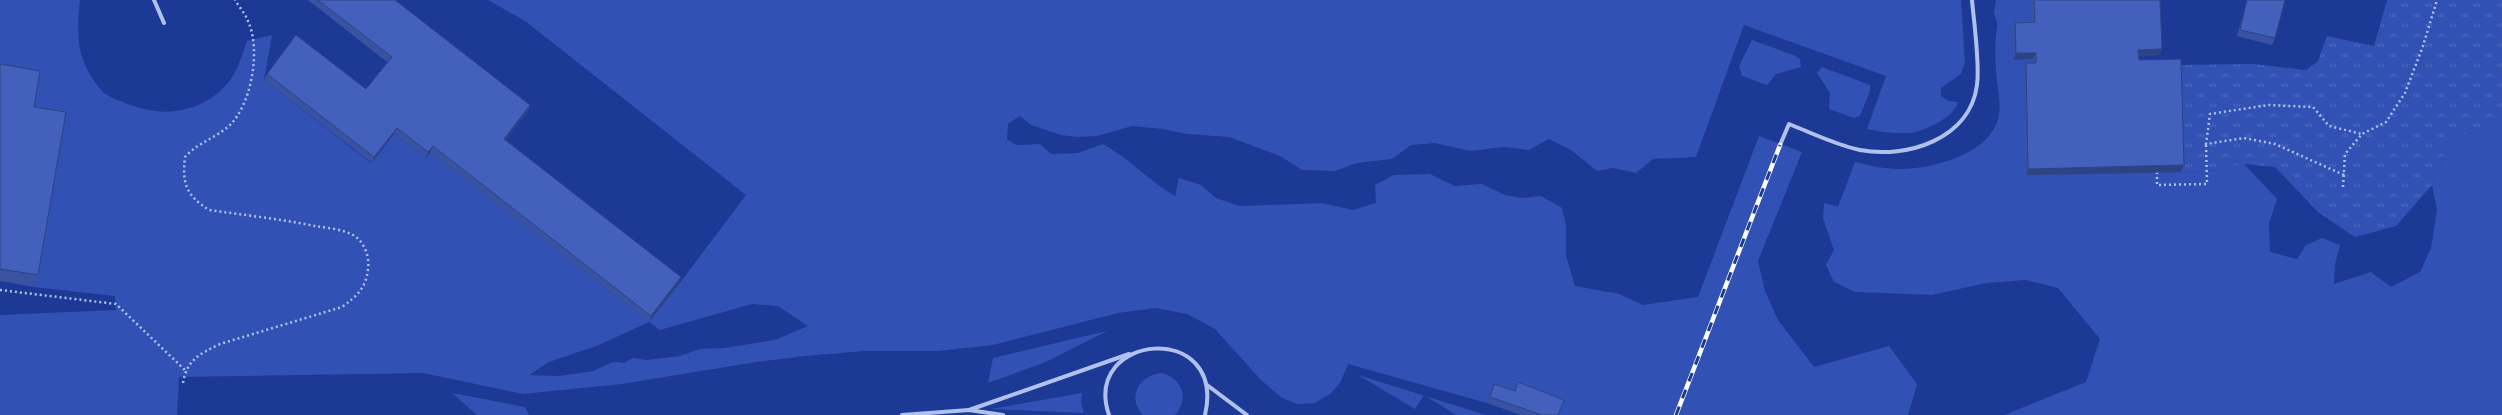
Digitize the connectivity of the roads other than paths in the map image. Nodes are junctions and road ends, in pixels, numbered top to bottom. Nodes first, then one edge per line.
1 (154, 0) edge
2 (1972, 0) edge
3 (164, 23) dead end
4 (1780, 144) dead end
5 (1133, 352) junction
6 (1207, 385) junction
7 (969, 410) junction
8 (902, 415) edge
9 (1002, 415) edge
10 (1109, 415) edge
11 (1205, 415) edge
12 (1247, 415) edge

1 - 3 street
2 - 4 street
5 - 6 street
5 - 7 street
5 - 10 street
6 - 11 street
6 - 12 street
7 - 8 street
7 - 9 street

